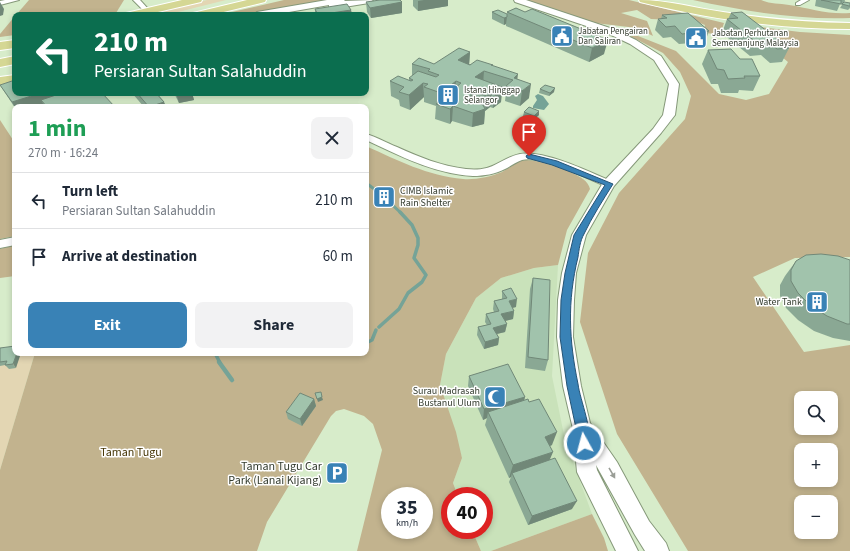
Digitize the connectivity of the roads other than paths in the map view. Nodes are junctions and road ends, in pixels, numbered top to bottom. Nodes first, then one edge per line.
1 (16, 0) edge
2 (197, 0) edge
3 (235, 0) edge
4 (261, 0) edge
5 (342, 0) edge
6 (369, 0) edge
7 (518, 0) edge
8 (644, 0) edge
9 (671, 0) edge
10 (676, 0) edge
11 (806, 0) edge
12 (136, 1) edge
13 (0, 3) edge
14 (798, 4) dead end
15 (711, 9) junction
16 (126, 12) edge
17 (142, 12) edge
18 (147, 12) edge
19 (185, 12) edge
20 (210, 12) edge
21 (274, 12) edge
22 (303, 12) edge
23 (850, 21) edge
24 (850, 26) edge
25 (12, 40) edge
26 (0, 42) edge
27 (12, 44) edge
28 (0, 46) edge
29 (12, 54) edge
30 (0, 56) edge
31 (12, 61) edge
32 (0, 63) edge
33 (12, 79) edge
34 (12, 80) edge
35 (0, 81) edge
36 (0, 84) edge
37 (369, 138) edge
38 (609, 184) junction
39 (12, 242) edge
40 (0, 244) edge
41 (582, 429) junction
42 (627, 551) edge
43 (658, 551) edge

1 - 13 street
2 - 18 main road
3 - 19 main road
4 - 20 main road
5 - 21 street
6 - 22 street
7 - 38 street
8 - 24 main road
9 - 15 main road
10 - 15 main road
11 - 14 street
12 - 16 main road
12 - 17 street
15 - 23 main road
25 - 26 main road
27 - 28 main road
29 - 30 main road
31 - 32 main road
33 - 35 main road
34 - 36 street
37 - 38 street
38 - 41 street
39 - 40 street
41 - 42 street
41 -> 43 street

